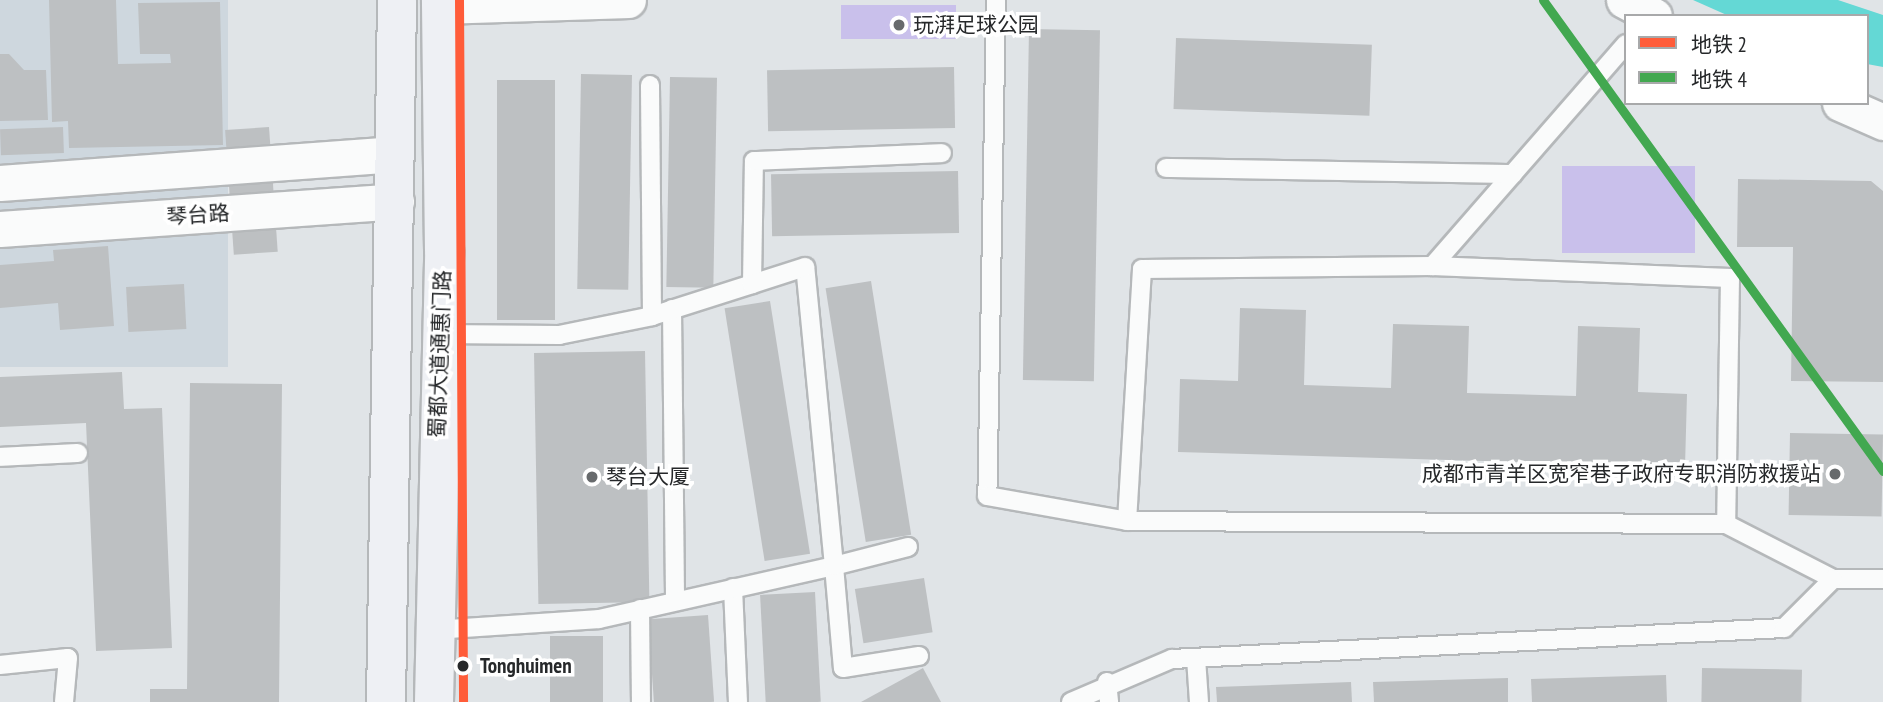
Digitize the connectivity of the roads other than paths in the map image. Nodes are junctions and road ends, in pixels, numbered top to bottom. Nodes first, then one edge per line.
1 (628, 0) edge
2 (996, 0) edge
3 (441, 3) edge
4 (397, 5) edge
5 (1624, 46) edge
6 (650, 85) dead end
7 (1845, 105) edge
8 (1883, 121) edge
9 (942, 153) dead end
10 (396, 154) junction
11 (1166, 168) dead end
12 (1513, 174) junction
13 (0, 183) edge
14 (396, 201) junction
15 (0, 229) edge
16 (1432, 266) junction
17 (752, 284) junction
18 (672, 309) junction
19 (652, 316) junction
20 (438, 334) junction
21 (78, 453) dead end
22 (0, 457) edge
23 (1127, 521) junction
24 (1726, 524) junction
25 (908, 547) dead end
26 (834, 566) junction
27 (1833, 579) junction
28 (1883, 579) edge
29 (733, 588) junction
30 (675, 601) junction
31 (640, 609) junction
32 (435, 630) junction
33 (919, 656) dead end
34 (1196, 658) junction
35 (0, 665) edge
36 (1107, 682) junction
37 (64, 702) edge
38 (386, 702) edge
39 (434, 702) edge
40 (641, 702) edge
41 (738, 702) edge
42 (1071, 702) edge
43 (1109, 702) edge
44 (1199, 702) edge

1 - 3 street
2 - 23 lane
3 - 20 main road, 蜀都大道通惠门路
4 - 10 main road
5 - 12 lane
6 - 19 lane
7 - 8 street
9 - 17 lane
10 - 13 street
10 - 14 main road
11 - 12 lane
12 - 16 lane
14 - 15 street, 琴台路
14 - 38 main road
16 - 23 lane
16 - 24 lane
17 - 18 lane
17 - 26 lane
18 - 19 lane
18 - 30 lane
19 - 20 lane
20 - 32 main road, 蜀都大道通惠门路
21 - 22 lane
23 - 24 lane
24 - 27 lane
25 - 26 lane
26 - 29 lane
26 - 33 lane
27 - 28 lane
27 - 34 lane
29 - 30 lane
29 - 41 lane
30 - 31 lane
31 - 32 lane
31 - 40 lane
32 - 39 main road, 蜀都大道通惠门路
34 - 36 lane
34 - 44 lane
35 - 37 lane
36 - 42 lane
36 - 43 lane

